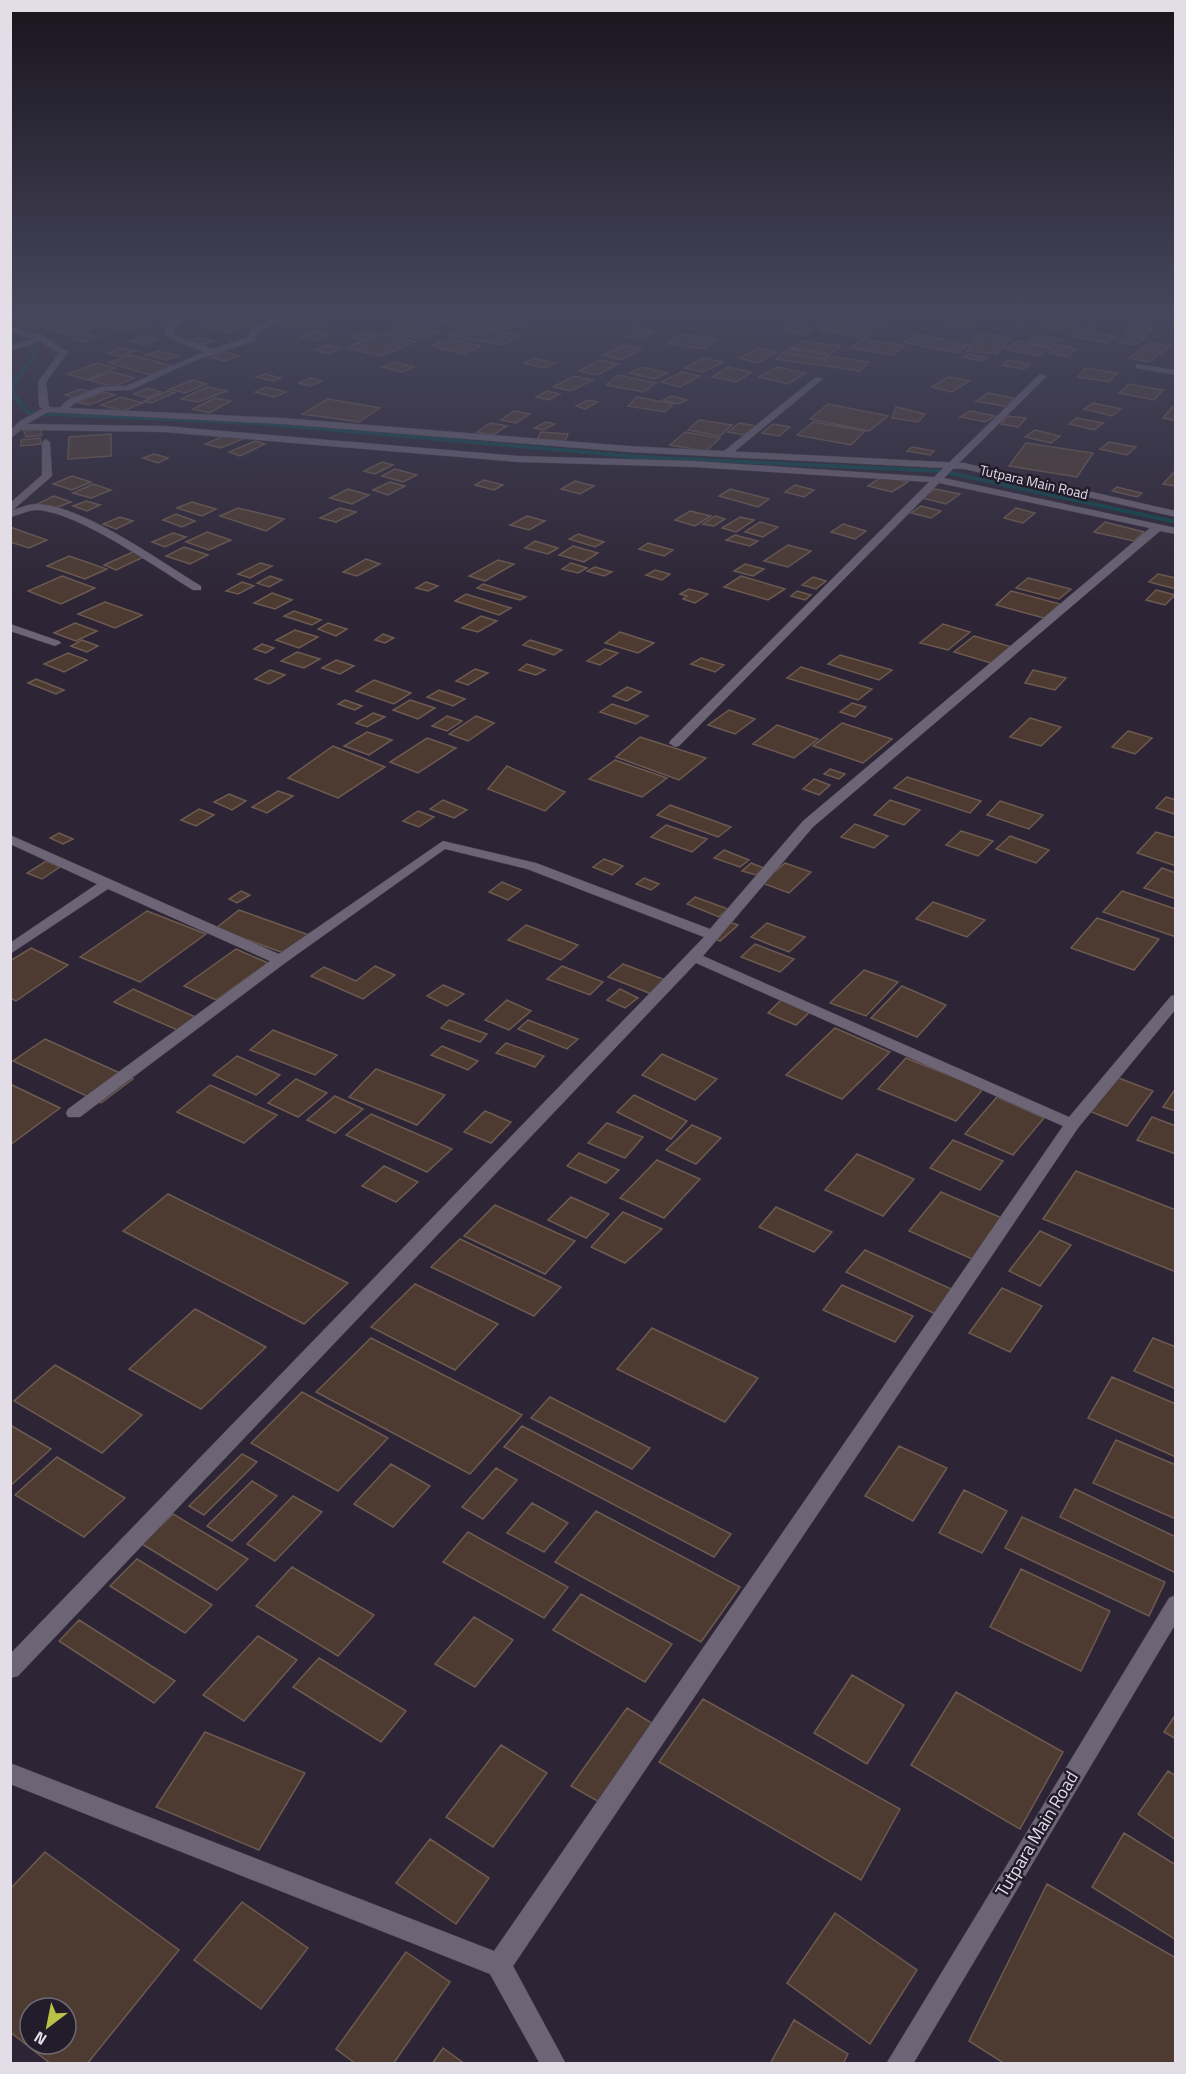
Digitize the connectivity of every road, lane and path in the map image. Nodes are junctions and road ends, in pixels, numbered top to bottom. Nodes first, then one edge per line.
1 (46, 410) edge
2 (77, 410) edge
3 (781, 410) edge
4 (1009, 410) edge
5 (21, 425) junction
6 (10, 436) edge
7 (46, 442) dead end
8 (726, 454) junction
9 (946, 473) junction
10 (10, 508) edge
11 (10, 514) edge
12 (1176, 514) edge
13 (1157, 528) junction
14 (1176, 531) edge
15 (197, 588) dead end
16 (10, 627) edge
17 (55, 643) dead end
18 (675, 743) dead end
19 (10, 838) edge
20 (107, 884) junction
21 (712, 935) junction
22 (10, 950) edge
23 (694, 957) junction
24 (280, 960) junction
25 (1176, 999) edge
26 (74, 1113) dead end
27 (1072, 1124) junction
28 (1176, 1604) edge
29 (10, 1669) edge
30 (10, 1773) edge
31 (499, 1965) junction
32 (554, 2064) edge
33 (898, 2064) edge

1 - 5 street
2 - 8 street, Tutpara Main Road
3 - 8 street
4 - 9 street
5 - 6 street
5 - 9 street
7 - 10 street
8 - 9 street, Tutpara Main Road
9 - 12 street, Tutpara Main Road
9 - 13 street
9 - 18 street
11 - 15 street
13 - 14 street
13 - 21 street
16 - 17 street
19 - 20 street
20 - 22 street
20 - 24 street
21 - 23 street
21 - 24 street
23 - 27 street
23 - 29 street
24 - 26 street
25 - 27 street
27 - 31 street
28 - 33 street, Tutpara Main Road
30 - 31 street
31 - 32 street

